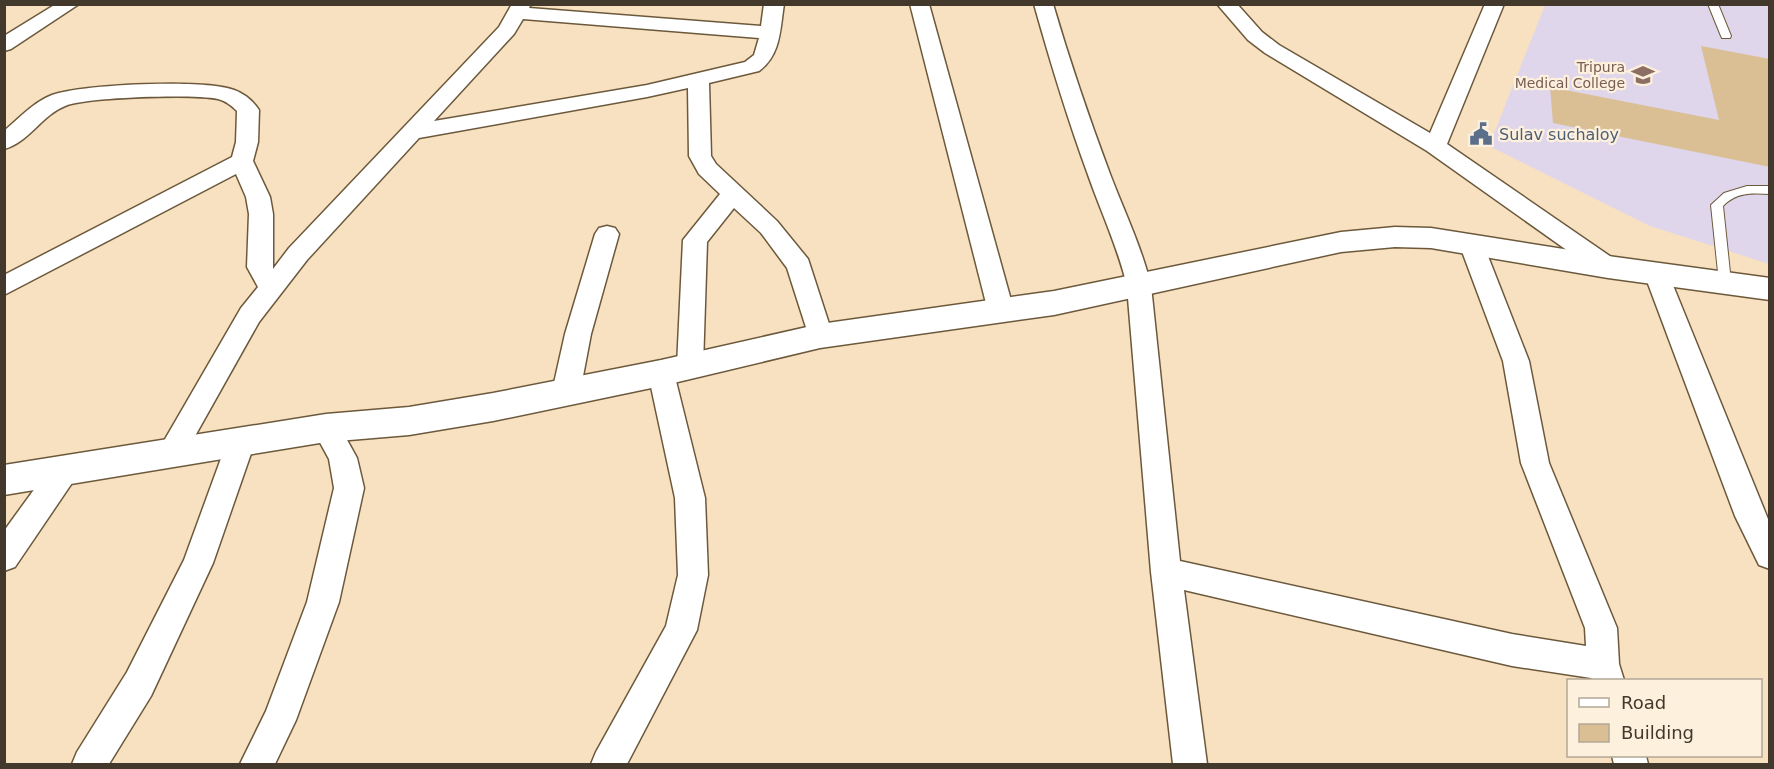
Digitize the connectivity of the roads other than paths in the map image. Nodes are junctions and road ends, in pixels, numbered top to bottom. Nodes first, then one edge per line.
1 (70, 4) edge
2 (774, 4) edge
3 (919, 4) edge
4 (1043, 4) edge
5 (1226, 4) edge
6 (1495, 4) edge
7 (1713, 4) edge
8 (520, 9) edge
9 (769, 33) junction
10 (1726, 36) dead end
11 (4, 45) edge
12 (698, 79) junction
13 (413, 132) junction
14 (4, 142) edge
15 (1435, 146) junction
16 (242, 161) junction
17 (1770, 190) edge
18 (734, 192) junction
19 (607, 234) dead end
20 (1472, 246) junction
21 (1608, 267) junction
22 (1656, 273) junction
23 (1725, 282) junction
24 (4, 286) edge
25 (271, 286) junction
26 (1139, 286) junction
27 (1770, 289) edge
28 (1001, 311) junction
29 (820, 336) junction
30 (676, 369) junction
31 (566, 392) junction
32 (326, 428) junction
33 (241, 442) junction
34 (171, 453) junction
35 (64, 471) junction
36 (4, 480) edge
37 (1770, 555) edge
38 (4, 557) edge
39 (1166, 572) junction
40 (1605, 672) edge
41 (89, 765) edge
42 (257, 765) edge
43 (608, 765) edge
44 (1190, 765) edge

1 - 11 street
2 - 9 street
3 - 28 street
4 - 26 street
5 - 15 street
6 - 15 street
7 - 10 lane
8 - 9 street
8 - 13 street
9 - 12 street
12 - 13 street
12 - 18 street
13 - 25 street
14 - 16 street
15 - 21 street
16 - 24 street
16 - 25 street
17 - 23 lane
18 - 29 street
18 - 30 street
19 - 31 street
20 - 21 street
20 - 26 street
20 - 40 street
21 - 22 street
22 - 23 street
22 - 37 street
23 - 27 street
25 - 34 street
26 - 28 street
26 - 39 street
28 - 29 street
29 - 30 street
30 - 31 street
30 - 43 street
31 - 32 street
32 - 33 street
32 - 42 street
33 - 34 street
33 - 41 street
34 - 35 street
35 - 36 street
35 - 38 street
39 - 40 street
39 - 44 street

